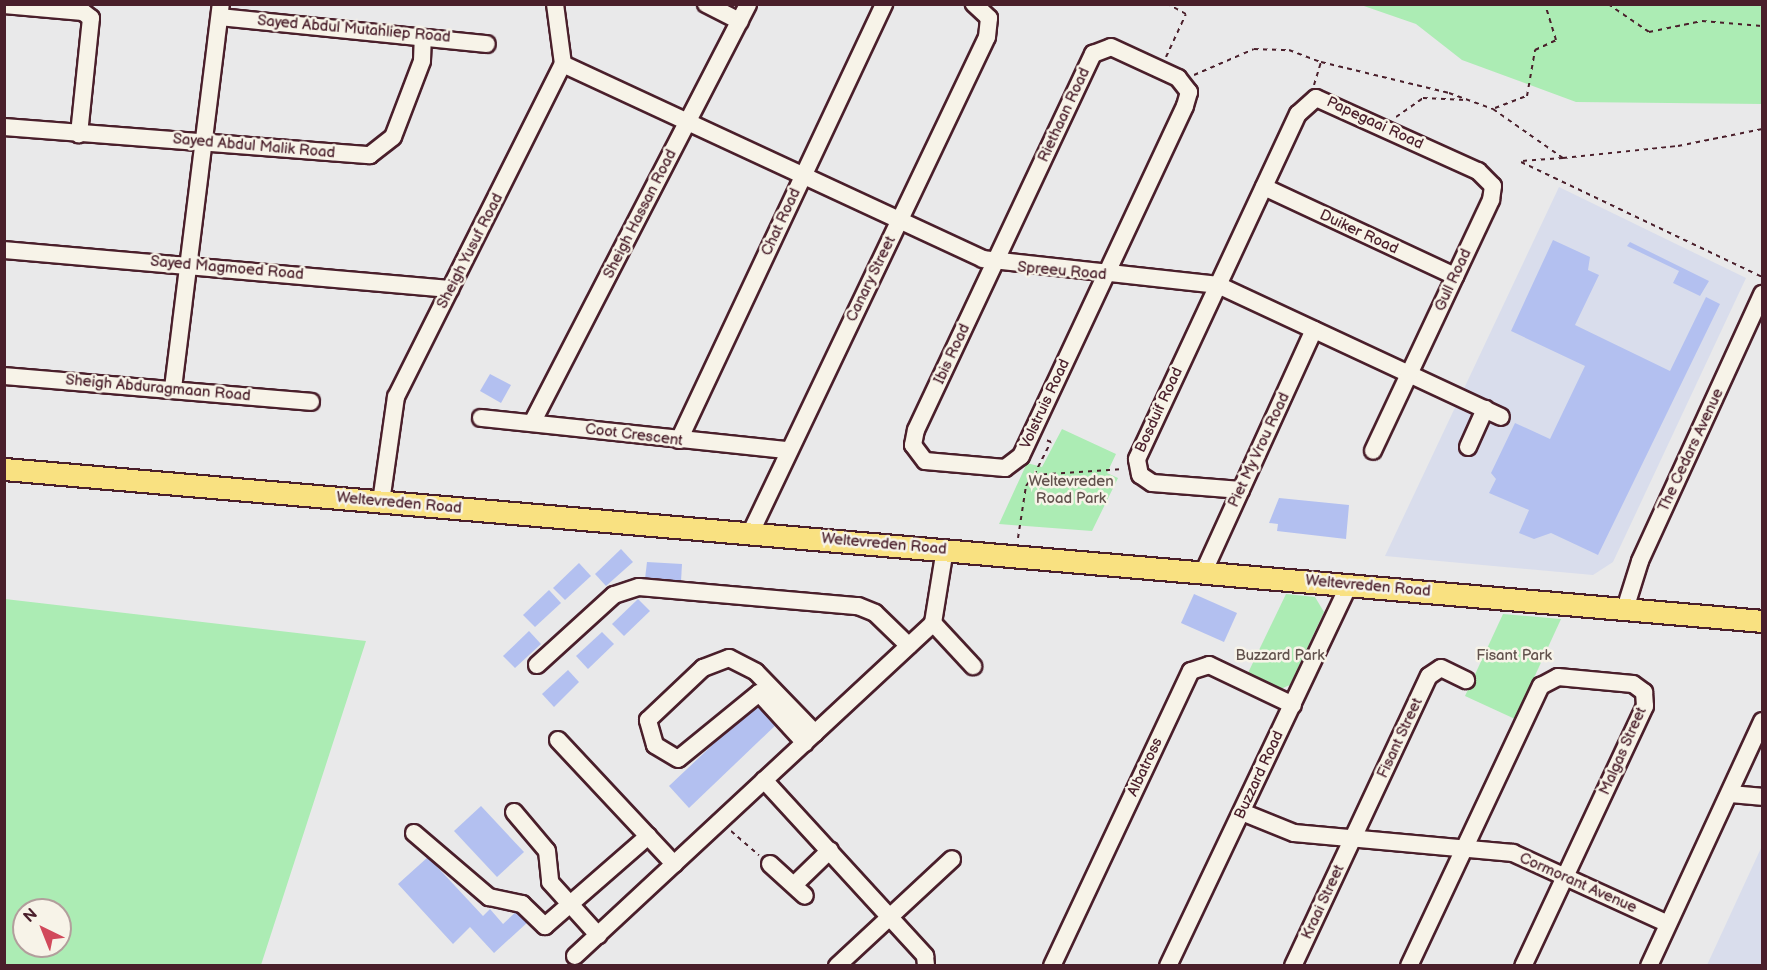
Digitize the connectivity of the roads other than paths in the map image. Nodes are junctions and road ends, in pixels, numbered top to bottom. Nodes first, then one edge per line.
1 (555, 4) edge
2 (706, 4) edge
3 (748, 4) edge
4 (884, 4) edge
5 (974, 4) edge
6 (4, 5) edge
7 (221, 11) edge
8 (740, 21) junction
9 (423, 38) junction
10 (487, 44) dead end
11 (563, 64) junction
12 (688, 123) junction
13 (4, 127) edge
14 (79, 134) junction
15 (207, 141) junction
16 (803, 176) junction
17 (1493, 186) joint
18 (1264, 187) junction
19 (899, 221) junction
20 (4, 250) edge
21 (994, 263) junction
22 (188, 265) junction
23 (1107, 275) junction
24 (1455, 276) junction
25 (1218, 285) junction
26 (450, 289) junction
27 (1762, 294) edge
28 (1314, 330) junction
29 (1410, 374) junction
30 (4, 376) edge
31 (173, 388) junction
32 (311, 402) dead end
33 (1485, 409) junction
34 (1501, 417) dead end
35 (481, 418) dead end
36 (532, 423) junction
37 (679, 440) junction
38 (913, 445) joint
39 (1468, 447) dead end
40 (788, 450) junction
41 (1373, 451) dead end
42 (4, 469) edge
43 (1241, 490) junction
44 (381, 502) junction
45 (751, 532) junction
46 (945, 549) junction
47 (1204, 571) junction
48 (1348, 584) junction
49 (1625, 609) junction
50 (1762, 621) edge
51 (933, 623) junction
52 (909, 646) junction
53 (537, 665) dead end
54 (973, 666) dead end
55 (1466, 680) dead end
56 (1293, 705) junction
57 (1762, 721) edge
58 (810, 738) junction
59 (558, 740) dead end
60 (764, 780) junction
61 (1730, 794) junction
62 (1762, 797) edge
63 (514, 812) dead end
64 (1242, 812) junction
65 (414, 833) dead end
66 (648, 836) junction
67 (1353, 838) junction
68 (1464, 848) junction
69 (830, 850) junction
70 (952, 859) dead end
71 (674, 864) junction
72 (770, 864) road end
73 (1566, 876) junction
74 (570, 905) junction
75 (890, 916) junction
76 (1668, 924) junction
77 (598, 935) junction
78 (575, 956) dead end
79 (837, 966) edge
80 (926, 966) edge
81 (1052, 966) edge
82 (1168, 966) edge
83 (1293, 966) edge
84 (1409, 966) edge
85 (1523, 966) edge
86 (1649, 966) edge

1 - 11 street
2 - 8 street
3 - 8 street, Sheigh Hassan Road
4 - 16 street, Chat Road
5 - 19 street, Canary Street
6 - 14 street
7 - 9 street, Sayed Abdul Mutahliep Road
7 - 15 street
8 - 12 street, Sheigh Hassan Road
9 - 10 street, Sayed Abdul Mutahliep Road
9 - 15 street, Sayed Abdul Malik Road
11 - 12 street, Spreeu Road
11 - 26 street, Sheigh Yusuf Road
12 - 16 street, Spreeu Road
12 - 36 street, Sheigh Hassan Road
13 - 14 street, Sayed Abdul Malik Road
14 - 15 street, Sayed Abdul Malik Road
15 - 22 street
16 - 19 street, Spreeu Road
16 - 37 street, Chat Road
17 - 18 street, Papegaai Road
17 - 24 street, Gull Road
18 - 24 street, Duiker Road
18 - 25 street, Papegaai Road
19 - 21 street, Spreeu Road
19 - 40 street, Canary Street
20 - 22 street, Sayed Magmoed Road
21 - 23 street, Spreeu Road
21 - 23 street, Riethaan Road
21 - 38 street, Ibis Road
22 - 26 street, Sayed Magmoed Road
22 - 31 street
23 - 25 street, Spreeu Road
23 - 38 street, Volstruis Road
24 - 29 street, Gull Road
25 - 28 street, Spreeu Road
25 - 43 street, Bosduif Road
26 - 44 street, Sheigh Yusuf Road
27 - 49 street, The Cedars Avenue
28 - 29 street, Spreeu Road
28 - 43 street, Piet My Vrou Road
29 - 33 street, Spreeu Road
29 - 41 street, Gull Road
30 - 31 street, Sheigh Abduragmaan Road
31 - 32 street, Sheigh Abduragmaan Road
33 - 34 street, Spreeu Road
33 - 39 street
35 - 36 street, Coot Crescent
36 - 37 street, Coot Crescent
37 - 40 street, Coot Crescent
40 - 45 street, Canary Street
42 - 44 main road, Weltevreden Road
43 - 47 street, Piet My Vrou Road
44 - 45 main road, Weltevreden Road
45 - 46 main road, Weltevreden Road
46 - 47 main road, Weltevreden Road
46 - 51 street
47 - 48 main road, Weltevreden Road
48 - 49 main road, Weltevreden Road
48 - 56 street, Buzzard Road
49 - 50 main road, Weltevreden Road
51 - 52 street
51 - 54 street
52 - 53 street
52 - 58 street
55 - 67 street, Fisant Street
56 - 64 street, Buzzard Road
56 - 81 street, Albatross
57 - 61 street
58 - 58 street
58 - 60 street
59 - 66 street
60 - 69 street
60 - 71 street
61 - 62 street
61 - 76 street
63 - 74 street
64 - 67 street, Cormorant Avenue
64 - 82 street, Buzzard Road
65 - 74 street
66 - 71 street
66 - 74 street
67 - 68 street, Cormorant Avenue
67 - 83 street, Kraai Street
68 - 73 street, Cormorant Avenue
68 - 73 street, Malgas Street
68 - 84 street
69 - 72 street
69 - 75 street
70 - 75 street
71 - 77 street
73 - 76 street, Cormorant Avenue
73 - 85 street, Malgas Street
74 - 77 street
75 - 79 street
75 - 80 street
76 - 86 street
77 - 78 street

